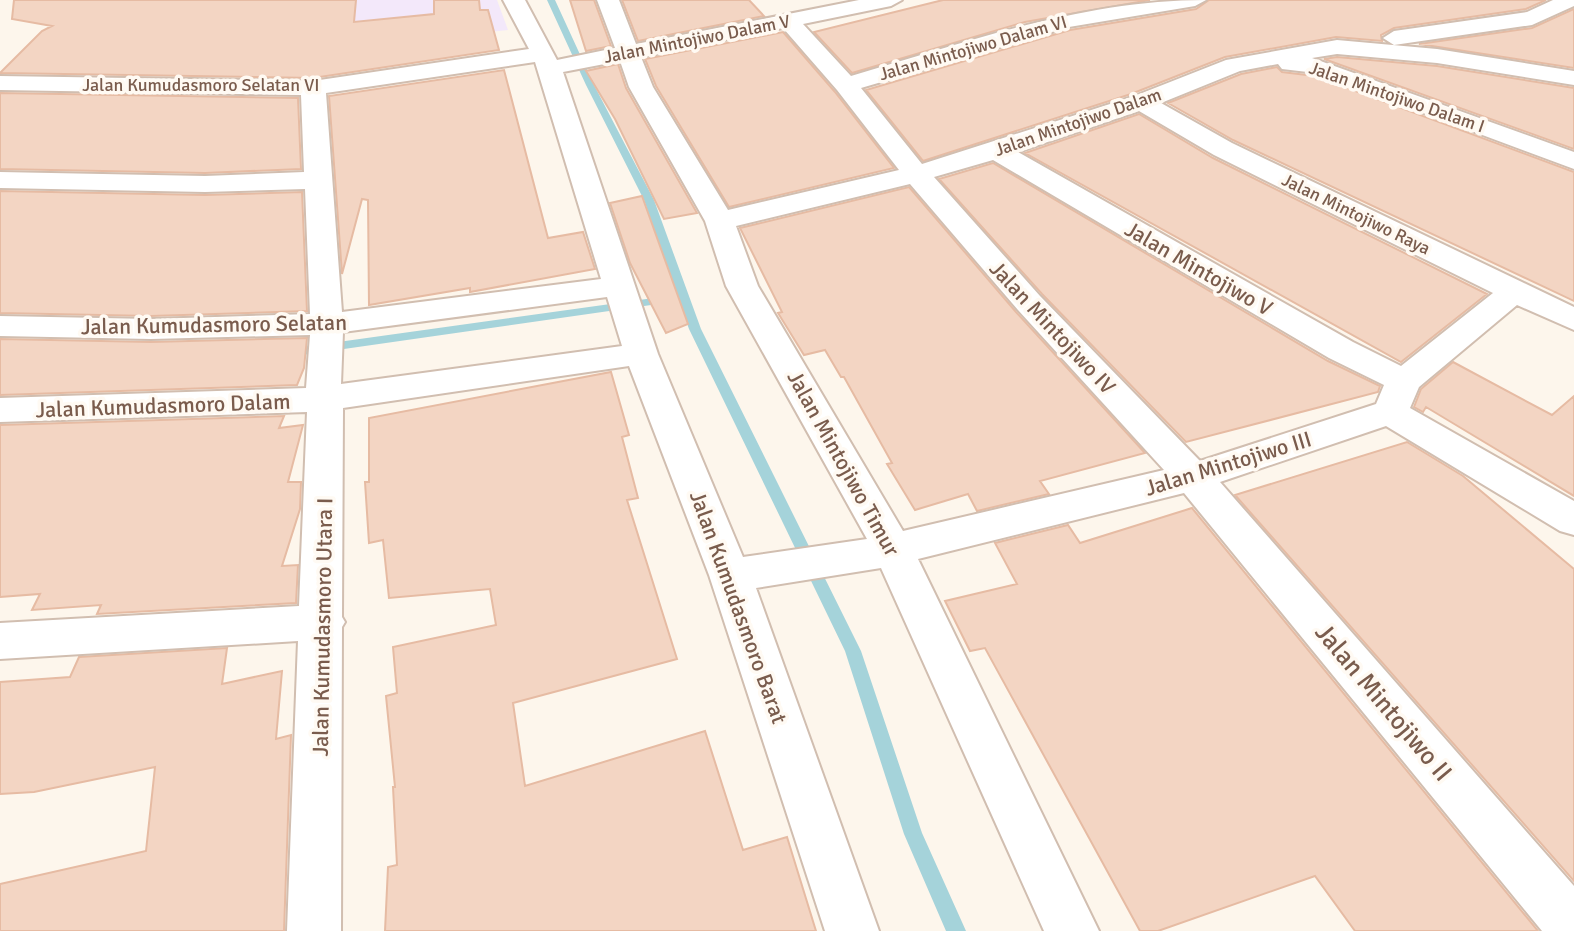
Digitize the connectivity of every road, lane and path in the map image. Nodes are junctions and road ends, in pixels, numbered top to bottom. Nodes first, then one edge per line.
1 (514, 0) edge
2 (608, 0) edge
3 (891, 0) edge
4 (1195, 0) edge
5 (1570, 0) edge
6 (1480, 4) dead end
7 (1532, 18) junction
8 (788, 21) junction
9 (1337, 47) junction
10 (616, 56) junction
11 (1437, 56) junction
12 (555, 62) junction
13 (1574, 68) edge
14 (1574, 78) edge
15 (0, 83) edge
16 (846, 85) junction
17 (313, 88) junction
18 (1170, 90) junction
19 (1141, 102) junction
20 (996, 151) junction
21 (1574, 161) edge
22 (916, 174) junction
23 (0, 180) edge
24 (316, 180) junction
25 (720, 221) junction
26 (1513, 292) junction
27 (627, 313) junction
28 (1574, 320) edge
29 (0, 326) edge
30 (327, 330) junction
31 (324, 391) junction
32 (1397, 397) junction
33 (0, 410) edge
34 (1460, 453) junction
35 (1193, 477) junction
36 (1574, 520) edge
37 (1574, 548) edge
38 (881, 552) junction
39 (748, 571) junction
40 (323, 622) junction
41 (0, 641) edge
42 (1574, 927) edge
43 (314, 931) edge
44 (852, 931) edge
45 (1072, 931) edge

1 - 12 street, Jalan Kumudasmoro Barat
2 - 10 street, Jalan Mintojiwo Timur
3 - 8 street, Jalan Mintojiwo Dalam V
4 - 16 street, Jalan Mintojiwo Dalam VI
5 - 7 street
6 - 7 street
7 - 9 street
8 - 10 street, Jalan Mintojiwo Dalam V
8 - 16 street, Jalan Mintojiwo IV
9 - 11 street, Jalan Mintojiwo Dalam
9 - 18 street, Jalan Mintojiwo Dalam
10 - 12 street, Jalan Mintojiwo Dalam V
10 - 25 street, Jalan Mintojiwo Timur
11 - 13 street, Jalan Mintojiwo Dalam
11 - 14 street, Jalan Mintojiwo Dalam
12 - 17 street, Jalan Kumudasmoro Selatan VI
12 - 27 street, Jalan Kumudasmoro Barat
15 - 17 street, Jalan Kumudasmoro Selatan VI
16 - 22 street, Jalan Mintojiwo IV
17 - 24 street, Jalan Kumudasmoro Utara I
18 - 19 street, Jalan Mintojiwo Dalam
18 - 21 street, Jalan Mintojiwo Dalam I
19 - 20 street, Jalan Mintojiwo Dalam
19 - 26 street, Jalan Mintojiwo Raya
20 - 22 street, Jalan Mintojiwo Dalam
20 - 32 street, Jalan Mintojiwo V
22 - 25 street, Jalan Mintojiwo Dalam
22 - 35 street, Jalan Mintojiwo IV
23 - 24 street
24 - 30 street, Jalan Kumudasmoro Utara I
25 - 38 street, Jalan Mintojiwo Timur
26 - 28 street, Jalan Mintojiwo Raya
26 - 32 street, Jalan Mintojiwo III
27 - 30 street, Jalan Kumudasmoro Selatan
27 - 31 street, Jalan Kumudasmoro Dalam
27 - 39 street, Jalan Kumudasmoro Barat
29 - 30 street, Jalan Kumudasmoro Selatan
30 - 31 street, Jalan Kumudasmoro Utara I
31 - 33 street, Jalan Kumudasmoro Dalam
31 - 40 street, Jalan Kumudasmoro Utara I
32 - 34 street
32 - 35 street, Jalan Mintojiwo III
34 - 36 street
34 - 37 street
35 - 38 street, Jalan Mintojiwo III
35 - 42 street, Jalan Mintojiwo II
38 - 39 street, Jalan Mintojiwo III
38 - 45 street, Jalan Mintojiwo Timur
39 - 44 street, Jalan Kumudasmoro Barat
40 - 41 street
40 - 43 street, Jalan Kumudasmoro Utara I

